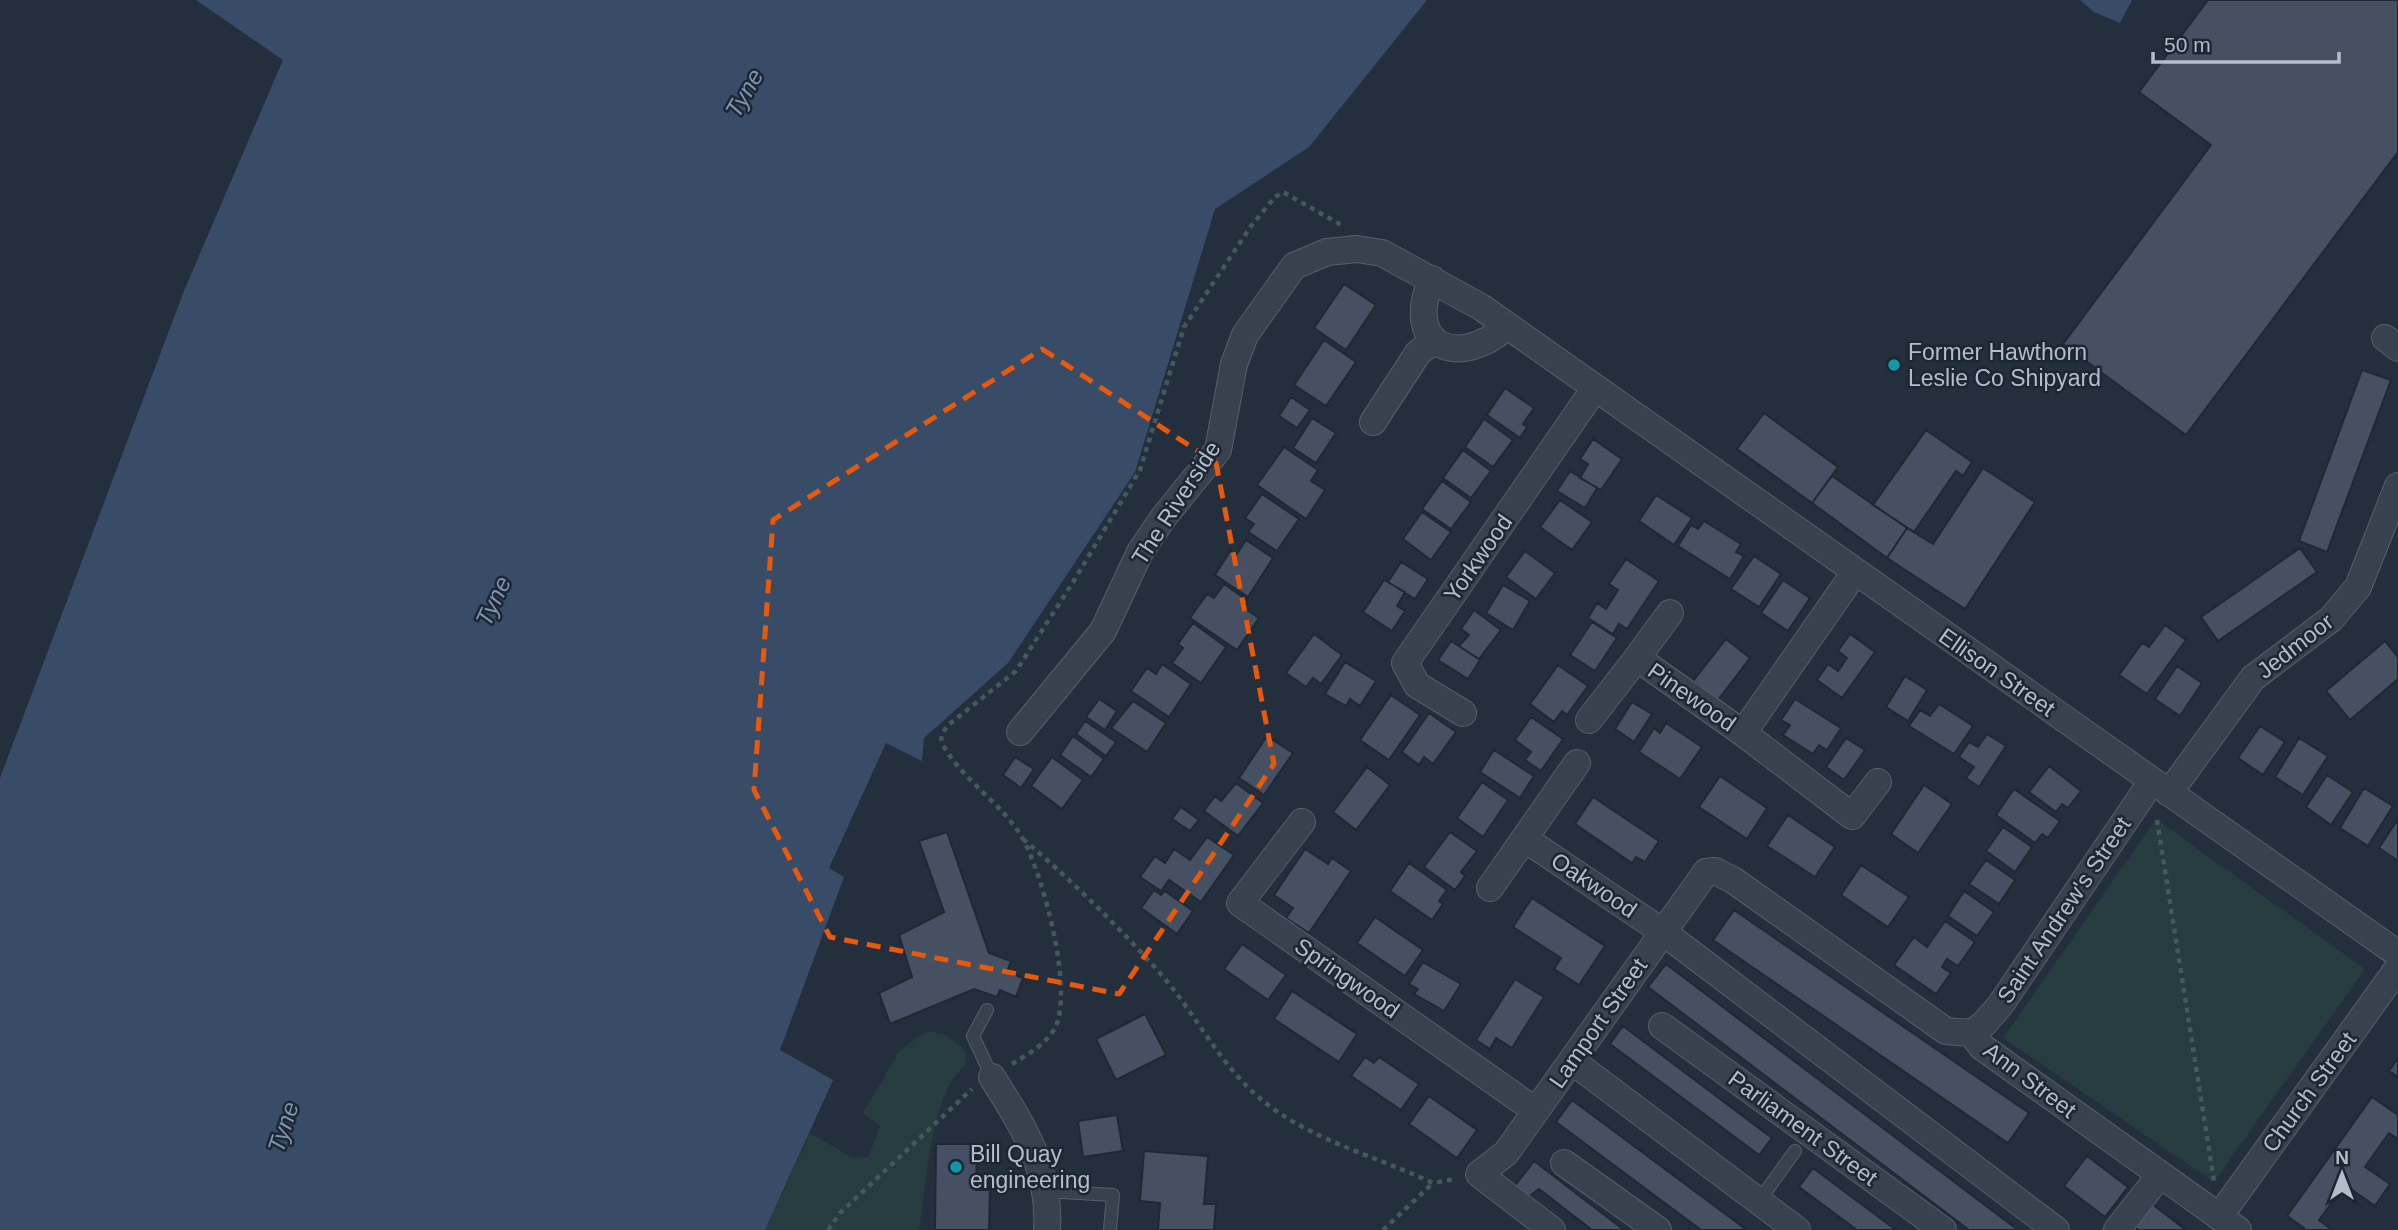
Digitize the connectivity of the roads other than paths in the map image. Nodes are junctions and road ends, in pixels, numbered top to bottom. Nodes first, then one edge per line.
1 (1432, 279) junction
2 (1506, 327) junction
3 (1433, 341) junction
4 (1595, 388) junction
5 (1373, 422) dead end
6 (2398, 486) edge
7 (1855, 572) junction
8 (1670, 613) dead end
9 (1637, 658) junction
10 (1463, 713) dead end
11 (1589, 720) dead end
12 (1020, 732) dead end
13 (1743, 733) junction
14 (1577, 763) dead end
15 (1878, 782) dead end
16 (2161, 787) junction
17 (1302, 822) dead end
18 (1525, 839) junction
19 (1715, 871) joint
20 (1490, 888) dead end
21 (1663, 932) junction
22 (2398, 954) edge
23 (2398, 968) edge
24 (987, 1010) dead end
25 (1662, 1026) dead end
26 (1971, 1033) junction
27 (1572, 1061) junction
28 (992, 1077) joint
29 (1536, 1111) junction
30 (1796, 1150) dead end
31 (1564, 1163) dead end
32 (2160, 1175) junction
33 (1045, 1191) junction
34 (1759, 1201) junction
35 (2228, 1223) edge
36 (1046, 1230) edge
37 (1110, 1230) edge
38 (1552, 1230) edge
39 (1658, 1230) edge
40 (1797, 1230) edge
41 (1943, 1230) edge
42 (2056, 1230) edge
43 (2117, 1230) edge

1 - 2 street, The Riverside
1 - 3 street
1 - 12 street, The Riverside
2 - 3 street
2 - 4 street, The Riverside
3 - 5 street
4 - 7 street, Ellison Street
4 - 10 street, Yorkwood
6 - 16 street, Jedmoor
7 - 13 street, Pinewood
7 - 16 street, Ellison Street
8 - 9 street
9 - 11 street, Pinewood
9 - 13 street, Pinewood
13 - 15 street, Pinewood
14 - 18 street
16 - 22 street, Ellison Street
16 - 26 street, Saint Andrew's Street
17 - 29 street, Springwood
18 - 20 street
18 - 21 street, Oakwood
19 - 21 street, Lamport Street
19 - 26 street, Ann Street
21 - 27 street, Lamport Street
21 - 42 street, Oakwood
23 - 35 street, Church Street
24 - 28 lane
25 - 41 street, Parliament Street
26 - 32 street, Ann Street
27 - 29 street, Lamport Street
27 - 34 street
28 - 33 street
29 - 38 street, Lamport Street
30 - 34 lane
31 - 39 street
32 - 35 street, Ann Street
32 - 43 street
33 - 36 street
33 - 37 lane
34 - 40 street

